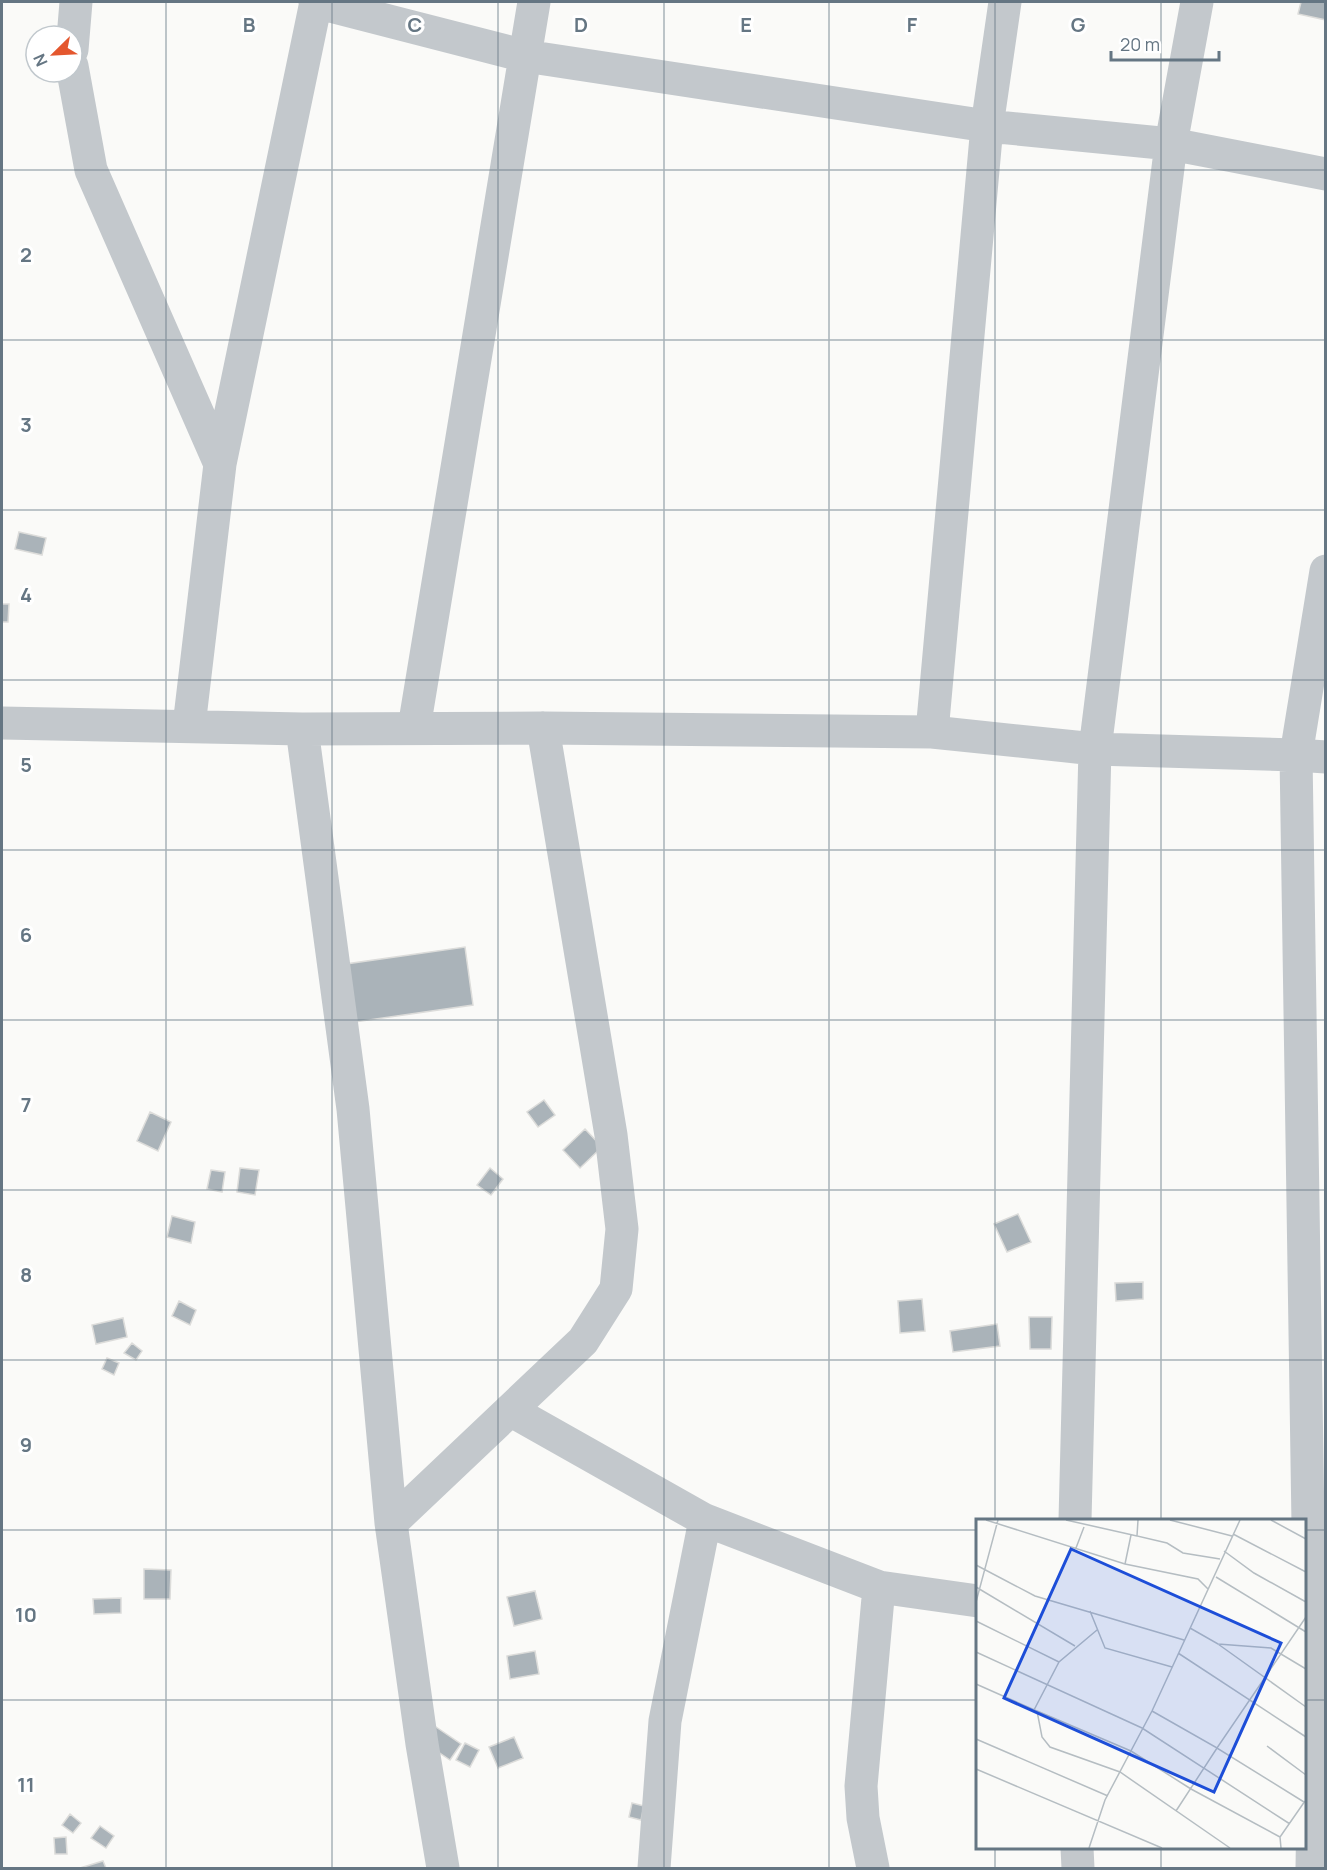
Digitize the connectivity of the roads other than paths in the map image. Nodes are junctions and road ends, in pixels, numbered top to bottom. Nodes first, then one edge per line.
1 (76, 2) edge
2 (316, 2) edge
3 (534, 2) edge
4 (1005, 2) edge
5 (1197, 2) edge
6 (74, 24) edge
7 (525, 56) junction
8 (75, 84) edge
9 (987, 126) junction
10 (1172, 144) junction
11 (1326, 174) edge
12 (220, 465) junction
13 (1326, 571) edge
14 (2, 723) edge
15 (189, 726) junction
16 (414, 728) junction
17 (543, 728) junction
18 (302, 729) junction
19 (932, 732) junction
20 (1095, 749) junction
21 (1311, 756) edge
22 (510, 1410) junction
23 (1075, 1519) edge
24 (705, 1520) junction
25 (391, 1523) junction
26 (879, 1587) junction
27 (1314, 1599) edge
28 (976, 1601) edge
29 (1077, 1849) edge
30 (443, 1869) edge
31 (654, 1869) edge
32 (873, 1869) edge
33 (1078, 1869) edge
34 (1312, 1869) edge

1 - 6 street
2 - 7 street
2 - 12 street
3 - 7 street
4 - 9 street
5 - 10 street
7 - 9 street
7 - 16 street
8 - 12 street
9 - 10 street
9 - 19 street
10 - 11 street
10 - 20 street
12 - 15 street
13 - 21 street
14 - 15 street
15 - 18 street
16 - 17 street
16 - 18 street
17 - 19 street
17 - 22 street
18 - 25 street
19 - 20 street
20 - 21 street
20 - 23 street
21 - 27 street
22 - 24 street
22 - 25 street
24 - 26 street
24 - 31 street
25 - 30 street
26 - 28 street
26 - 32 street
27 - 34 street
29 - 33 street

